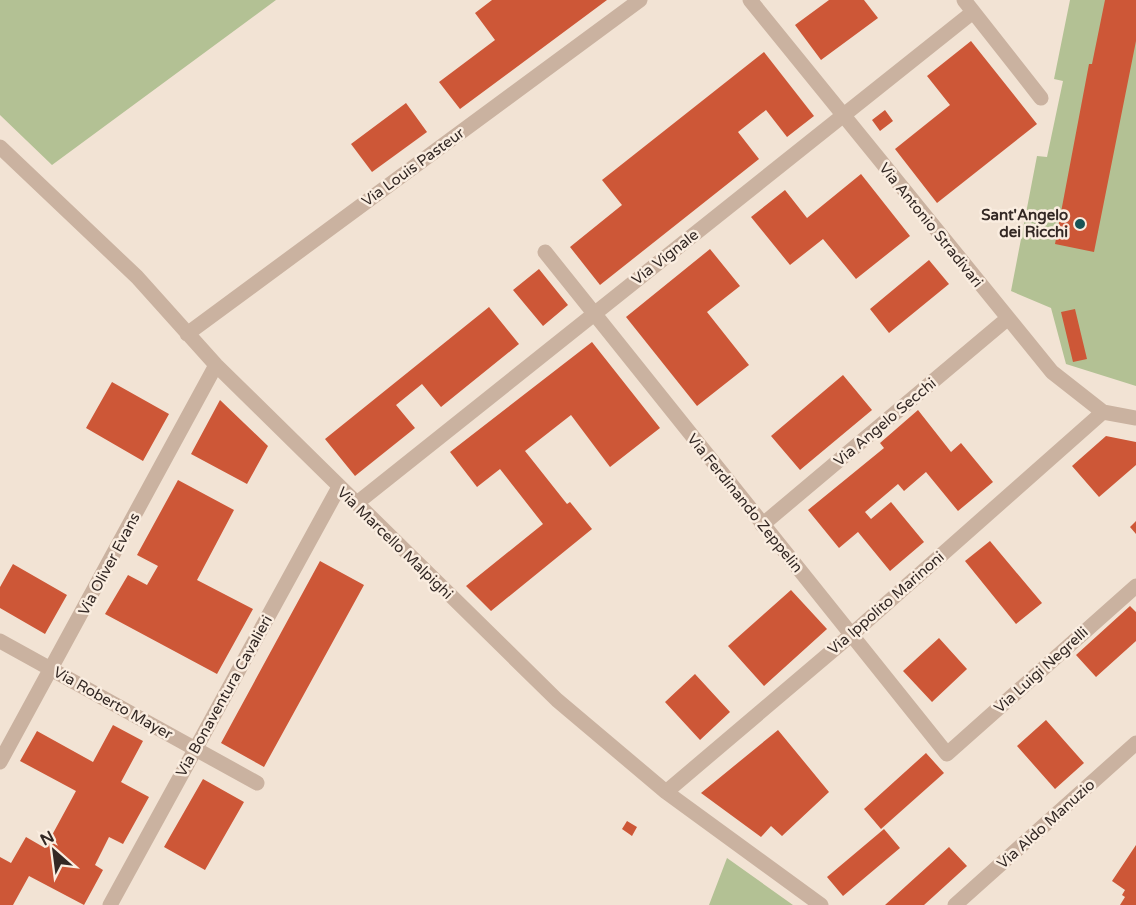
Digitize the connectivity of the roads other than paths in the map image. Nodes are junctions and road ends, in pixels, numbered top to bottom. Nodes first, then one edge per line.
1 (640, 0) edge
2 (750, 0) edge
3 (968, 6) edge
4 (1041, 98) dead end
5 (843, 116) junction
6 (0, 147) edge
7 (545, 252) dead end
8 (594, 314) junction
9 (1007, 319) junction
10 (187, 334) junction
11 (216, 365) junction
12 (1103, 412) junction
13 (1136, 418) edge
14 (339, 488) junction
15 (357, 503) junction
16 (762, 525) junction
17 (1136, 586) edge
18 (851, 634) junction
19 (0, 641) edge
20 (52, 670) junction
21 (1136, 744) edge
22 (194, 748) junction
23 (947, 754) joint
24 (0, 762) edge
25 (258, 783) dead end
26 (666, 792) junction
27 (110, 905) edge
28 (820, 905) edge
29 (955, 905) edge

1 - 10 street, Via Louis Pasteur
2 - 5 street, Via Antonio Stradivari
3 - 4 street
3 - 5 street, Via Vignale
5 - 8 street, Via Vignale
5 - 9 street, Via Antonio Stradivari
6 - 10 street, Via Marcello Malpighi
7 - 8 street, Via Ferdinando Zeppelin
8 - 15 street, Via Vignale
8 - 16 street, Via Ferdinando Zeppelin
9 - 12 street, Via Antonio Stradivari
9 - 16 street, Via Angelo Secchi
10 - 11 street, Via Marcello Malpighi
11 - 14 street, Via Marcello Malpighi
11 - 20 street, Via Oliver Evans
12 - 13 street, Via Antonio Stradivari
12 - 18 street, Via Ippolito Marinoni
14 - 15 street, Via Marcello Malpighi
14 - 22 street, Via Bonaventura Cavalieri
15 - 26 street, Via Marcello Malpighi
16 - 18 street, Via Ferdinando Zeppelin
17 - 23 street, Via Luigi Negrelli
18 - 23 street, Via Ferdinando Zeppelin
18 - 26 street, Via Ippolito Marinoni
19 - 20 street, Via Roberto Mayer
20 - 22 street, Via Roberto Mayer
20 - 24 street, Via Oliver Evans
21 - 29 street, Via Aldo Manuzio
22 - 25 street, Via Roberto Mayer
22 - 27 street, Via Bonaventura Cavalieri
26 - 28 street, Via Marcello Malpighi

